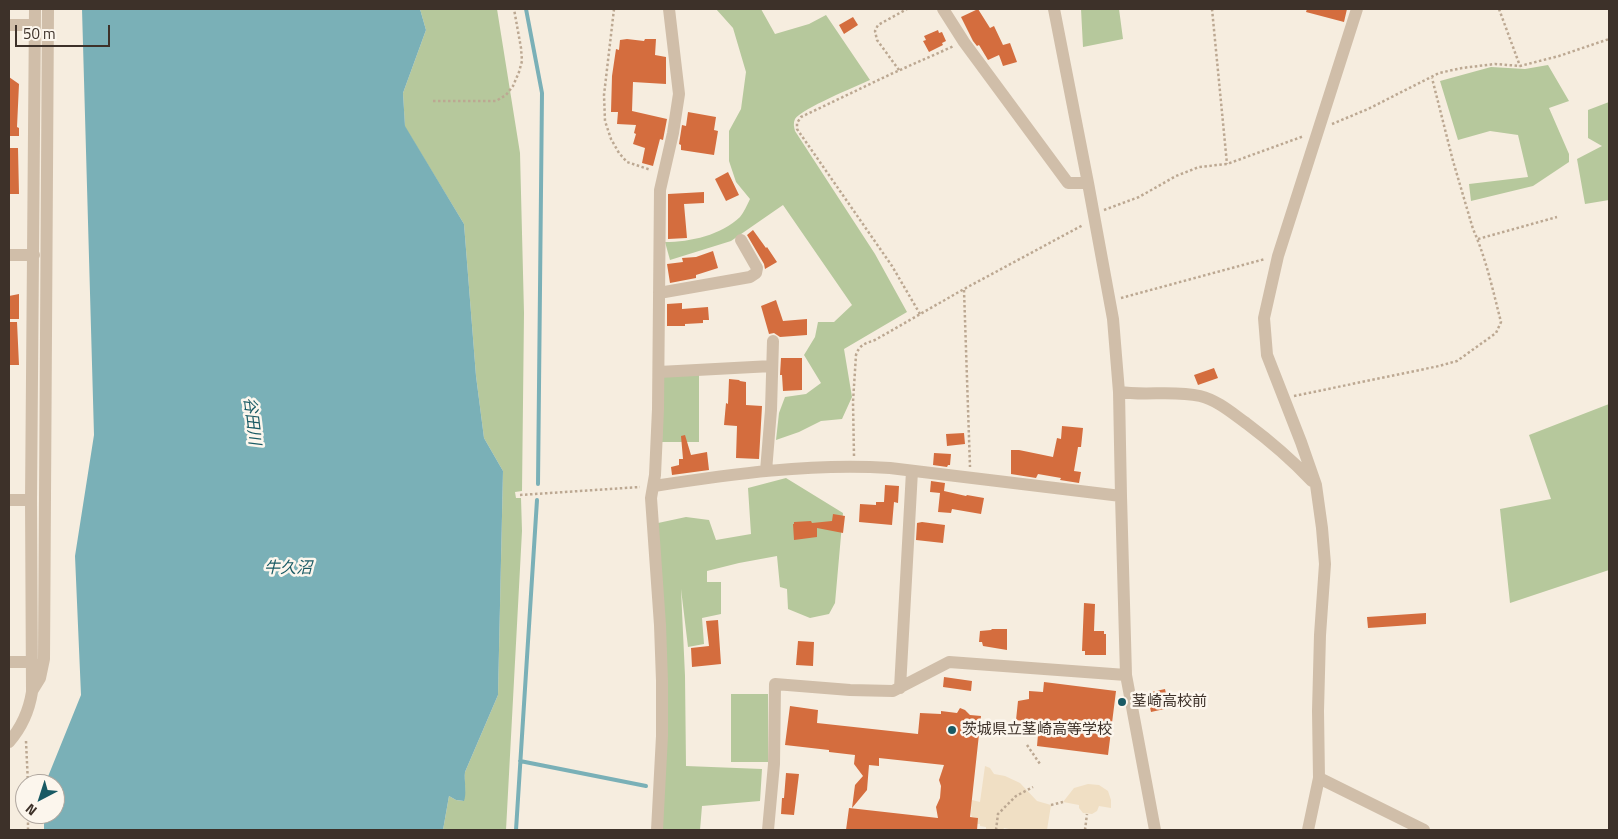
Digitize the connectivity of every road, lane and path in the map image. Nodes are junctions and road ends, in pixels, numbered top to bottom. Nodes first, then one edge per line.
1 (35, 9) edge
2 (48, 9) edge
3 (514, 9) edge
4 (614, 9) edge
5 (669, 9) edge
6 (907, 9) edge
7 (943, 9) edge
8 (1054, 9) edge
9 (1212, 9) edge
10 (1358, 9) edge
11 (1499, 9) edge
12 (9, 24) edge
13 (35, 24) junction
14 (1609, 39) edge
15 (964, 42) junction
16 (1520, 66) junction
17 (899, 70) junction
18 (1432, 78) junction
19 (433, 101) dead end
20 (1320, 129) junction
21 (1227, 164) junction
22 (664, 174) junction
23 (1088, 182) junction
24 (1094, 216) junction
25 (1557, 217) dead end
26 (741, 240) dead end
27 (1478, 240) junction
28 (9, 255) edge
29 (34, 255) junction
30 (1278, 256) junction
31 (964, 289) junction
32 (659, 293) junction
33 (1110, 301) junction
34 (920, 314) junction
35 (773, 341) dead end
36 (772, 366) junction
37 (659, 372) junction
38 (1119, 392) junction
39 (1284, 398) junction
40 (854, 466) junction
41 (766, 471) junction
42 (912, 471) junction
43 (969, 479) junction
44 (1316, 485) junction
45 (654, 486) junction
46 (520, 495) dead end
47 (1120, 496) junction
48 (9, 500) edge
49 (31, 500) junction
50 (9, 662) edge
51 (32, 662) junction
52 (1126, 675) junction
53 (900, 688) junction
54 (32, 692) junction
55 (20, 728) junction
56 (9, 742) edge
57 (1027, 745) dead end
58 (1040, 764) dead end
59 (28, 774) edge
60 (1320, 778) junction
61 (1033, 787) dead end
62 (1063, 802) dead end
63 (1051, 805) dead end
64 (1087, 814) dead end
65 (657, 830) edge
66 (768, 830) edge
67 (996, 830) edge
68 (1085, 830) edge
69 (1155, 830) edge
70 (1308, 830) edge
71 (1424, 830) edge

1 - 13 street
2 - 54 street
3 - 19 path
4 - 22 path
5 - 22 street
6 - 17 path
7 - 15 street
8 - 23 street
9 - 21 path
10 - 20 street
11 - 16 path
12 - 13 street
13 - 29 street
14 - 16 path
15 - 17 path
15 - 23 street
16 - 18 path
17 - 34 path
18 - 20 path
18 - 27 path
20 - 21 path
20 - 30 street
21 - 24 path
22 - 32 street
23 - 24 street
24 - 31 path
24 - 33 street
25 - 27 path
26 - 32 street
27 - 39 path
28 - 29 street
29 - 49 street
30 - 33 path
30 - 39 street
31 - 34 path
31 - 43 path
32 - 37 street
33 - 38 street
34 - 40 path
35 - 36 street
36 - 37 street
36 - 41 street
37 - 45 street
38 - 44 street
38 - 47 street
39 - 44 street
40 - 41 street
40 - 42 street
41 - 45 street
42 - 43 street
42 - 53 street
43 - 47 street
44 - 60 street
45 - 46 path
45 - 65 street
47 - 52 street
48 - 49 street
49 - 51 street
50 - 51 street
51 - 54 street
52 - 53 street
52 - 69 street
53 - 66 street
54 - 55 street
55 - 56 street
55 - 59 path
57 - 58 path
60 - 70 street
60 - 71 street
61 - 67 path
62 - 63 path
64 - 68 path

